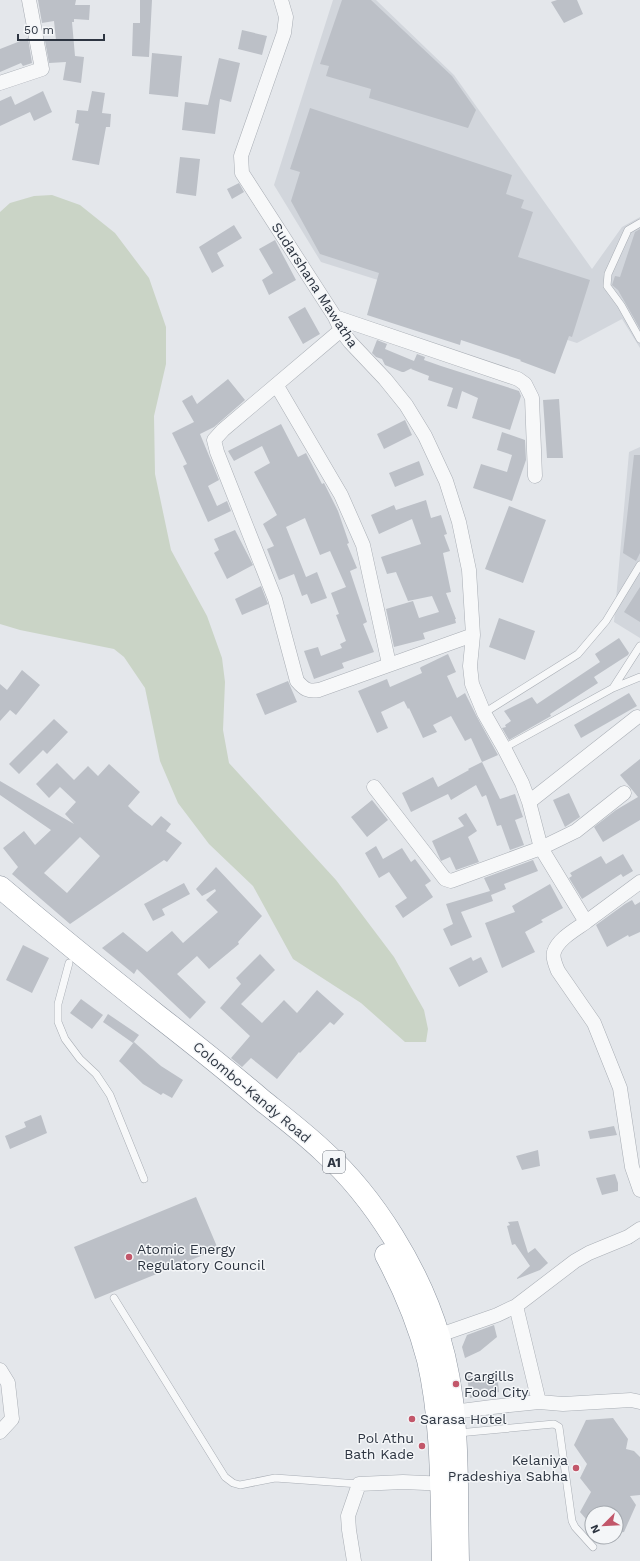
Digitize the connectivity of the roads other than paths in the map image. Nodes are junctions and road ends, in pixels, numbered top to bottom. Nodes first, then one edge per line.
1 (29, 0) edge
2 (281, 0) edge
3 (0, 83) edge
4 (640, 223) edge
5 (336, 317) junction
6 (341, 330) junction
7 (640, 339) edge
8 (277, 386) junction
9 (535, 476) dead end
10 (640, 565) edge
11 (473, 635) junction
12 (640, 646) edge
13 (389, 664) junction
14 (640, 677) edge
15 (613, 688) junction
16 (484, 713) junction
17 (637, 718) dead end
18 (504, 748) junction
19 (374, 787) dead end
20 (624, 793) dead end
21 (529, 802) junction
22 (541, 848) junction
23 (640, 882) edge
24 (0, 887) edge
25 (0, 905) edge
26 (586, 922) junction
27 (69, 963) junction
28 (636, 1165) edge
29 (144, 1179) dead end
30 (640, 1190) edge
31 (640, 1229) edge
32 (114, 1298) dead end
33 (516, 1306) junction
34 (431, 1339) junction
35 (0, 1370) edge
36 (539, 1402) junction
37 (640, 1402) edge
38 (446, 1413) junction
39 (0, 1432) edge
40 (456, 1434) junction
41 (359, 1484) junction
42 (449, 1484) junction
43 (593, 1547) dead end
44 (354, 1561) edge
45 (443, 1561) edge
46 (458, 1561) edge

1 - 3 street
2 - 5 street, Sudarshana Mawatha
4 - 7 lane
5 - 6 street, Sudarshana Mawatha
5 - 9 street
6 - 8 street
6 - 11 street, Sudarshana Mawatha
8 - 13 street
8 - 13 street
10 - 16 lane
11 - 13 street
11 - 16 street, Sudarshana Mawatha
12 - 15 lane
14 - 15 lane
15 - 18 lane
16 - 18 street, Sudarshana Mawatha
17 - 21 street
18 - 21 street, Sudarshana Mawatha
19 - 22 street
20 - 22 street
21 - 22 street, Sudarshana Mawatha
22 - 26 street, Sudarshana Mawatha
23 - 26 street
24 - 34 highway, Colombo-Kandy Road / A1
25 - 27 highway, Colombo-Kandy Road / A1
26 - 28 street
27 - 29 lane
27 - 34 highway, Colombo-Kandy Road / A1
28 - 30 street
31 - 33 street
32 - 41 lane
33 - 34 street
33 - 36 street
34 - 38 highway, Colombo-Kandy Road / A1
35 - 39 street
36 - 37 street
36 - 38 street
38 - 40 highway, Colombo-Kandy Road / A1
38 - 42 highway, Colombo-Kandy Road / A1
40 - 42 highway, Colombo-Kandy Road / A1
40 - 43 lane
41 - 42 street
41 - 44 street
42 - 45 highway, Colombo-Kandy Road / A1
42 - 46 highway, Colombo-Kandy Road / A1

